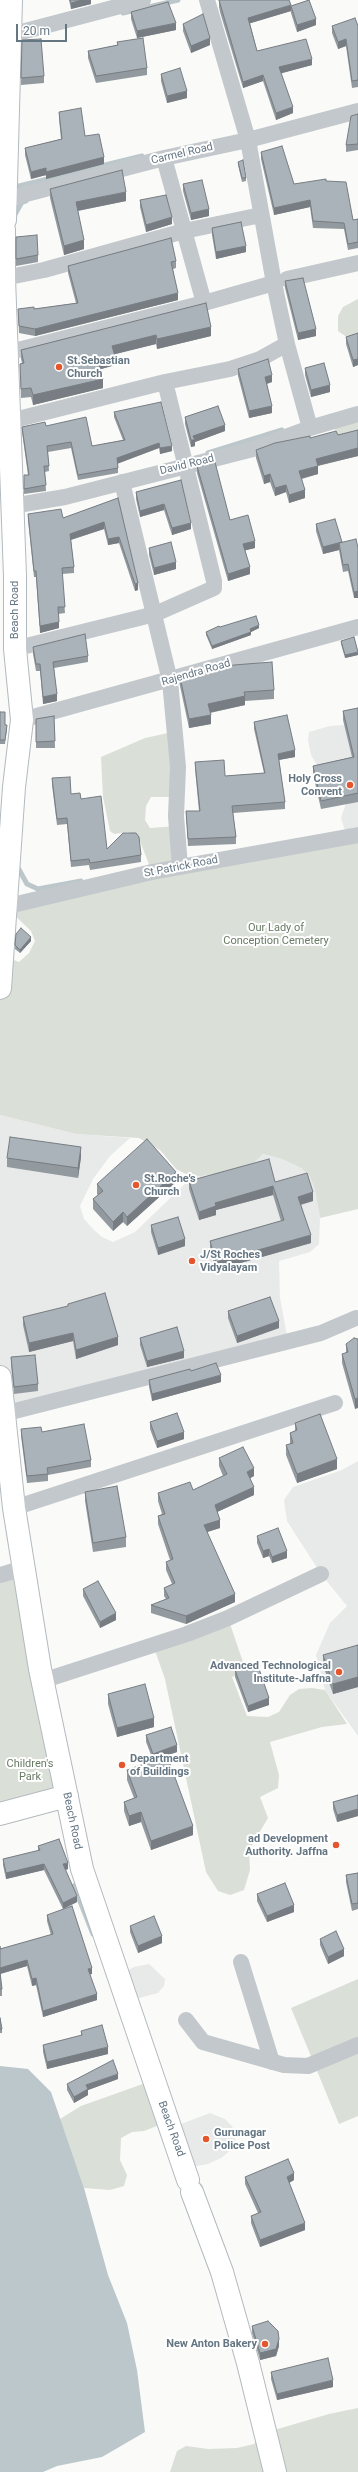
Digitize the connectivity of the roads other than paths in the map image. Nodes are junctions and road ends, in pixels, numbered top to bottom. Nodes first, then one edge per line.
1 (11, 0) edge
2 (142, 0) edge
3 (206, 0) edge
4 (10, 35) junction
5 (358, 111) edge
6 (248, 140) junction
7 (164, 158) junction
8 (261, 215) junction
9 (3, 228) edge
10 (184, 231) junction
11 (358, 262) edge
12 (4, 278) junction
13 (280, 281) junction
14 (204, 303) junction
15 (287, 344) junction
16 (6, 353) junction
17 (165, 382) junction
18 (358, 414) edge
19 (10, 421) junction
20 (310, 428) junction
21 (185, 465) junction
22 (122, 482) junction
23 (12, 506) junction
24 (155, 614) junction
25 (358, 627) edge
26 (26, 646) dead end
27 (170, 681) junction
28 (34, 717) dead end
29 (358, 835) edge
30 (180, 867) junction
31 (3, 908) edge
32 (0, 988) edge
33 (356, 1318) dead end
34 (0, 1377) edge
35 (335, 1403) dead end
36 (3, 1414) junction
37 (14, 1508) junction
38 (24, 1568) junction
39 (321, 1574) dead end
40 (0, 1575) edge
41 (42, 1681) junction
42 (67, 1796) junction
43 (0, 1814) edge
44 (241, 1962) dead end
45 (186, 2020) dead end
46 (358, 2045) edge
47 (272, 2062) junction
48 (274, 2472) edge

1 - 4 main road, Beach Road
2 - 4 street
3 - 6 street
4 - 9 main road, Beach Road
5 - 6 street, Carmel Road
6 - 7 street, Carmel Road
6 - 8 street
7 - 9 street, Carmel Road
7 - 10 street
8 - 10 street
8 - 13 street
9 - 12 main road, Beach Road
10 - 12 street
10 - 14 street
11 - 13 street
12 - 16 main road, Beach Road
13 - 14 street
13 - 15 street
14 - 16 street
15 - 17 street
15 - 20 street
16 - 19 main road, Beach Road
17 - 19 street
17 - 21 street
18 - 20 street, David Road
19 - 23 main road, Beach Road
20 - 21 street, David Road
21 - 22 street, David Road
21 - 24 street
22 - 23 street, David Road
22 - 24 street
23 - 31 main road, Beach Road
24 - 26 street
24 - 27 street
25 - 27 street, Rajendra Road
27 - 28 street, Rajendra Road
27 - 30 street
29 - 30 street, St Patrick Road
30 - 31 street, St Patrick Road
31 - 32 main road, Beach Road
33 - 36 street
34 - 36 main road, Beach Road
35 - 37 street
36 - 37 main road, Beach Road
37 - 38 main road, Beach Road
38 - 40 street
38 - 41 main road, Beach Road
39 - 41 street
41 - 42 main road, Beach Road
42 - 43 main road
42 - 48 main road, Beach Road
44 - 47 street
45 - 47 street
46 - 47 street

